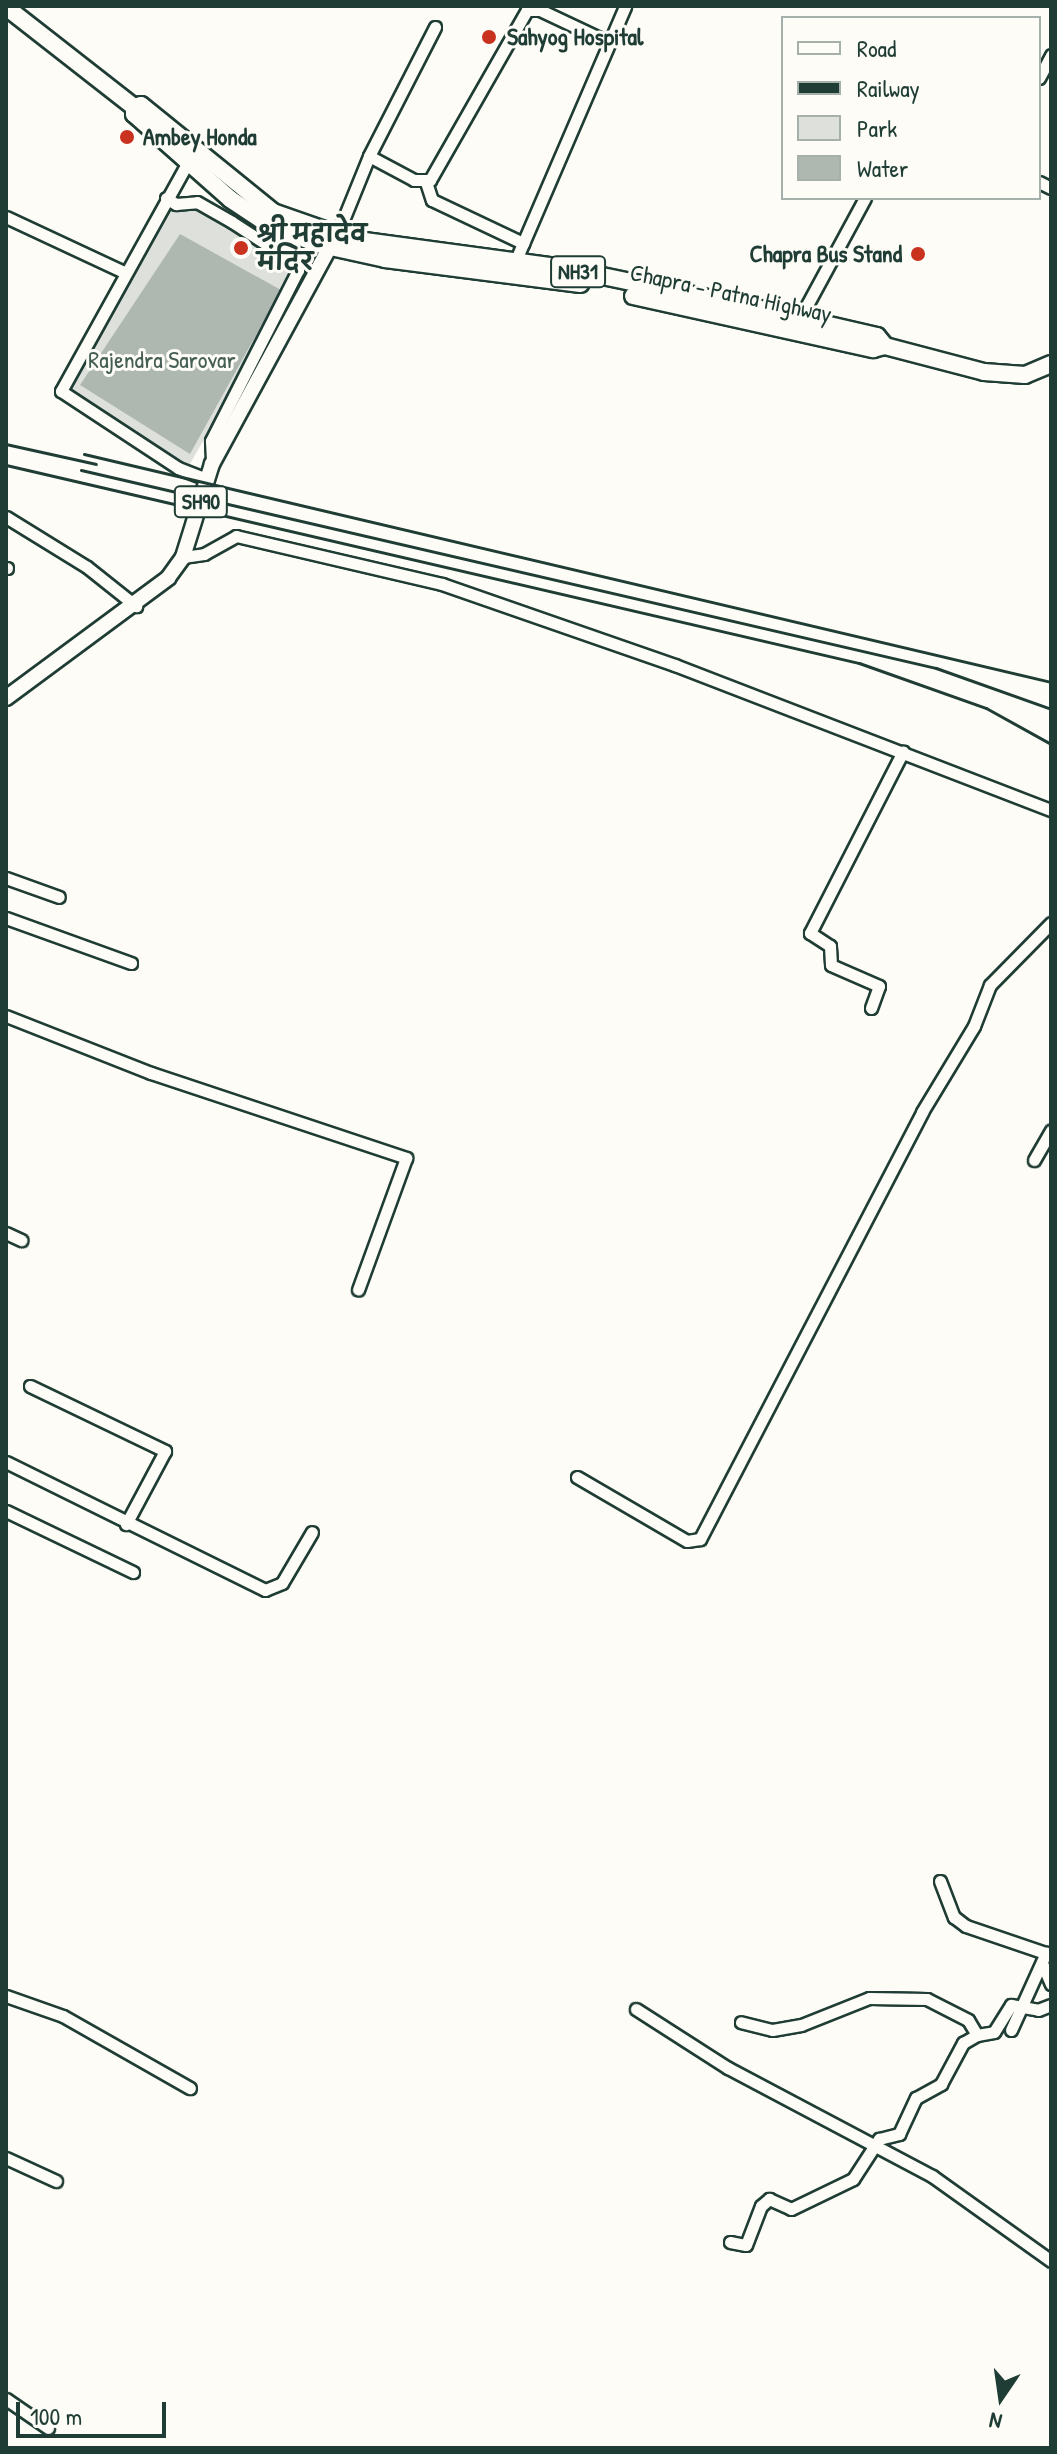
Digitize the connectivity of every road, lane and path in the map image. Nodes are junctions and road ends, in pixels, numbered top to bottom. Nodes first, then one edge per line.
1 (625, 6) edge
2 (13, 10) edge
3 (435, 27) dead end
4 (608, 42) junction
5 (1051, 55) edge
6 (1041, 74) edge
7 (134, 107) junction
8 (369, 156) junction
9 (188, 162) junction
10 (426, 182) junction
11 (166, 198) junction
12 (864, 200) edge
13 (6, 217) edge
14 (334, 241) junction
15 (523, 243) junction
16 (515, 262) junction
17 (124, 272) junction
18 (800, 318) junction
19 (885, 346) junction
20 (1051, 364) edge
21 (212, 464) junction
22 (207, 479) junction
23 (6, 517) edge
24 (183, 557) junction
25 (136, 606) junction
26 (6, 698) edge
27 (903, 751) junction
28 (1051, 810) edge
29 (6, 878) edge
30 (59, 897) dead end
31 (6, 918) edge
32 (1051, 923) edge
33 (131, 963) dead end
34 (871, 1008) dead end
35 (6, 1016) edge
36 (1051, 1131) edge
37 (1034, 1160) dead end
38 (6, 1233) edge
39 (21, 1240) dead end
40 (358, 1290) dead end
41 (30, 1386) dead end
42 (6, 1462) edge
43 (577, 1477) dead end
44 (6, 1511) edge
45 (126, 1524) junction
46 (312, 1532) dead end
47 (133, 1572) dead end
48 (940, 1881) dead end
49 (1048, 1956) edge
50 (1051, 1984) edge
51 (6, 1996) edge
52 (1022, 2005) junction
53 (1051, 2005) edge
54 (636, 2009) dead end
55 (741, 2022) dead end
56 (1011, 2030) dead end
57 (977, 2035) junction
58 (190, 2088) dead end
59 (875, 2146) junction
60 (6, 2158) edge
61 (56, 2181) dead end
62 (730, 2242) dead end
63 (1051, 2261) edge
64 (6, 2399) edge
65 (48, 2428) dead end

1 - 4 street
2 - 7 highway, Chapra - Patna Highway / NH31
3 - 8 street
4 - 10 street
4 - 15 street
5 - 6 street
7 - 9 highway, Chapra - Patna Highway / NH31
7 - 14 highway, Chapra - Patna Highway / NH31
8 - 10 street
8 - 14 street
9 - 11 street
9 - 14 highway, Chapra - Patna Highway / NH31
10 - 15 street
11 - 17 street
11 - 21 street
12 - 18 street
13 - 17 street
14 - 16 highway, Chapra - Patna Highway / NH31
14 - 19 highway, Chapra - Patna Highway / NH31
14 - 21 main road, SH90
15 - 16 street
16 - 18 highway, Chapra - Patna Highway / NH31
17 - 22 street
18 - 19 highway, Chapra - Patna Highway / NH31
19 - 20 highway, Chapra - Patna Highway / NH31
21 - 22 main road, SH90
22 - 24 main road, SH90
23 - 25 street
24 - 25 main road, SH90
24 - 27 street
25 - 26 main road, SH90
27 - 28 street
27 - 34 street
29 - 30 street
31 - 33 street
32 - 43 street
35 - 40 street
36 - 37 street
38 - 39 street
41 - 45 street
42 - 45 street
44 - 47 street
45 - 46 street
48 - 49 street
49 - 50 street
49 - 52 street
51 - 58 street
52 - 53 street
52 - 56 street
52 - 57 street
54 - 59 street
55 - 57 street
57 - 59 street
59 - 62 street
59 - 63 street
60 - 61 street
64 - 65 street

